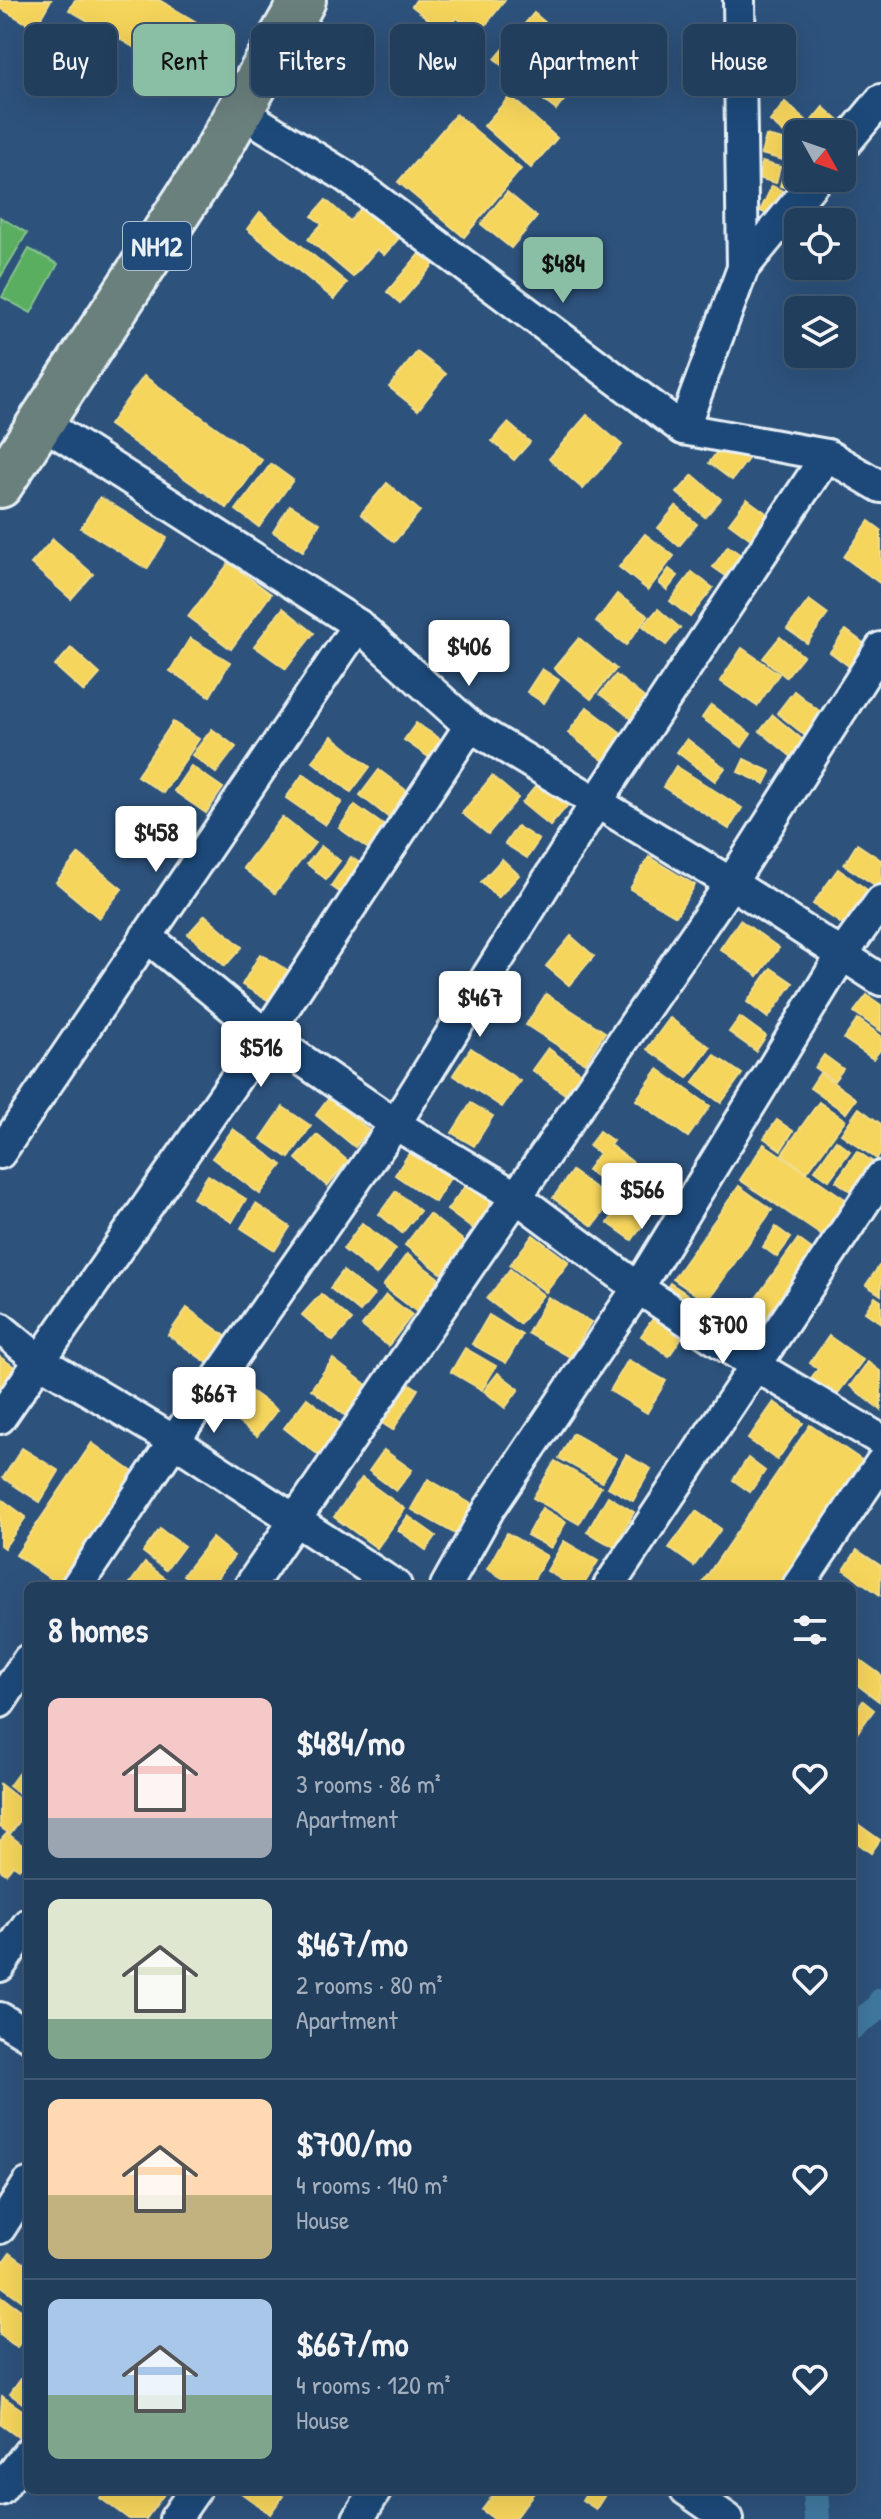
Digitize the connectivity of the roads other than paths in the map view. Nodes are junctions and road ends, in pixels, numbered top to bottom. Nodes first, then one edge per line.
1 (303, 0) edge
2 (739, 0) edge
3 (881, 100) edge
4 (240, 111) junction
5 (856, 130) edge
6 (805, 192) edge
7 (743, 268) junction
8 (41, 422) junction
9 (683, 429) junction
10 (827, 455) junction
11 (0, 485) edge
12 (881, 487) edge
13 (358, 625) junction
14 (881, 648) edge
15 (470, 726) junction
16 (596, 803) junction
17 (731, 883) junction
18 (881, 901) edge
19 (146, 936) junction
20 (842, 955) junction
21 (881, 980) edge
22 (266, 1035) junction
23 (395, 1124) junction
24 (0, 1153) edge
25 (881, 1177) edge
26 (515, 1196) junction
27 (638, 1288) junction
28 (0, 1328) edge
29 (40, 1361) junction
30 (756, 1366) junction
31 (0, 1418) edge
32 (881, 1440) edge
33 (174, 1441) junction
34 (881, 1463) edge
35 (295, 1519) junction
36 (80, 1582) edge
37 (253, 1582) edge
38 (390, 1582) edge
39 (448, 1582) edge
40 (612, 1582) edge
41 (801, 1582) edge
42 (24, 1666) edge
43 (0, 1702) edge
44 (24, 1930) edge
45 (0, 1966) edge
46 (0, 2018) edge
47 (24, 2033) edge
48 (24, 2190) edge
49 (0, 2228) edge
50 (24, 2458) edge
51 (0, 2490) edge
52 (192, 2494) edge
53 (374, 2494) edge
54 (692, 2494) edge
55 (175, 2519) edge
56 (358, 2519) edge
57 (728, 2519) edge

1 - 4 highway, NH12
2 - 7 street
3 - 5 street
4 - 8 highway, NH12
4 - 9 street
6 - 7 street
7 - 9 street
8 - 11 highway, NH12
8 - 13 street
9 - 10 street
10 - 12 street
10 - 16 street
13 - 15 street
13 - 19 street
14 - 17 street
15 - 16 street
15 - 22 street
16 - 17 street
16 - 23 street
17 - 20 street
17 - 26 street
18 - 20 street
19 - 22 street
19 - 24 street
20 - 21 street
20 - 27 street
22 - 23 street
22 - 29 street
23 - 26 street
23 - 33 street
25 - 30 street
26 - 27 street
26 - 35 street
27 - 30 street
27 - 39 street
28 - 29 street
29 - 31 street
29 - 33 street
30 - 32 street
30 - 40 street
33 - 35 street
33 - 36 street
34 - 41 street
35 - 37 street
35 - 38 street
42 - 43 street
44 - 45 street
46 - 47 street
48 - 49 street
50 - 51 street
52 - 55 street
53 - 56 street
54 - 57 street

